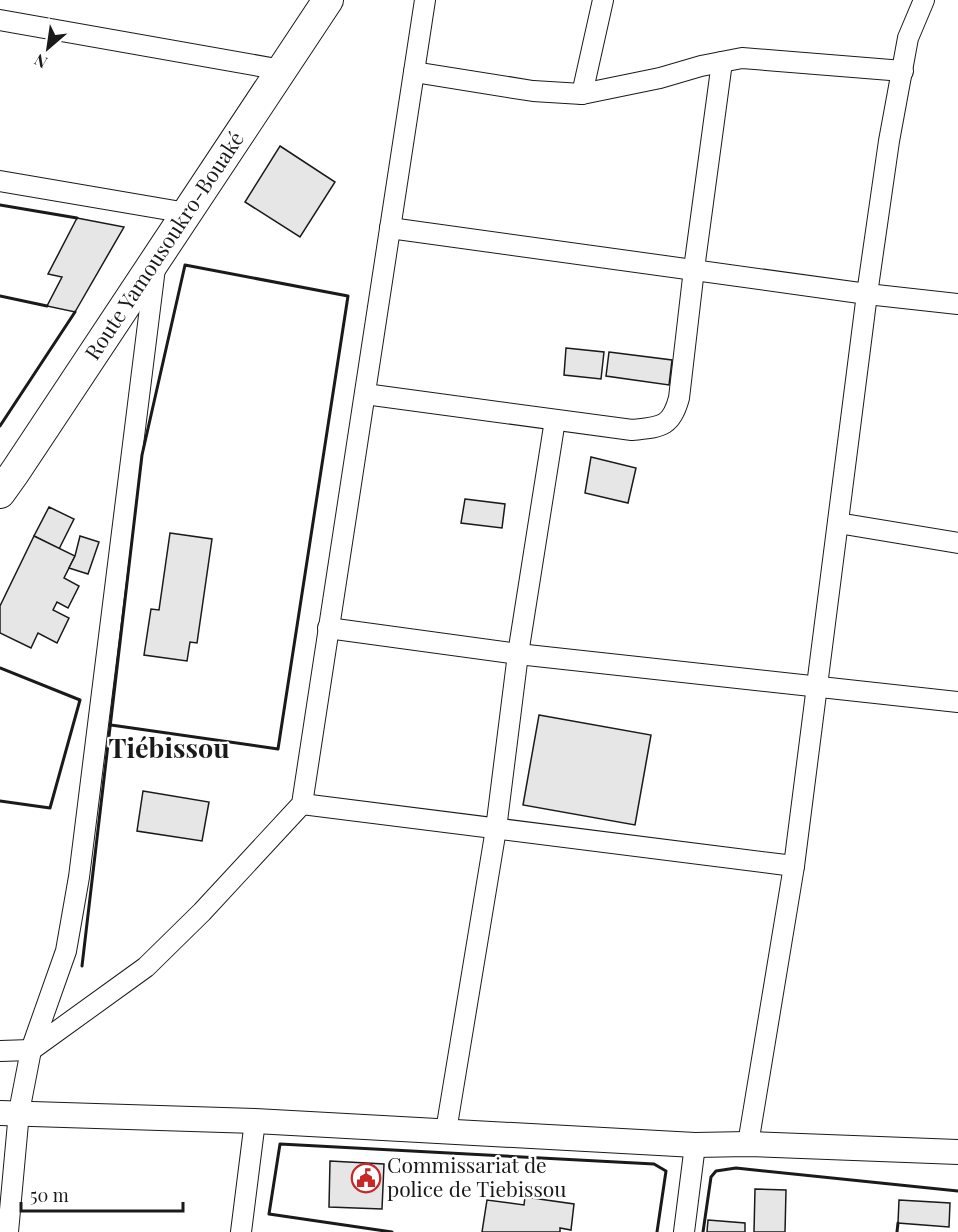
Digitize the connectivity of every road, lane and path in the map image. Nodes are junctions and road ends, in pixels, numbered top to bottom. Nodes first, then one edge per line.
1 (328, 0) edge
2 (425, 0) edge
3 (603, 0) edge
4 (924, 0) edge
5 (0, 20) edge
6 (722, 62) junction
7 (282, 70) junction
8 (903, 71) junction
9 (414, 72) junction
10 (582, 94) junction
11 (0, 182) edge
12 (187, 213) junction
13 (390, 228) junction
14 (156, 259) junction
15 (694, 269) junction
16 (867, 294) junction
17 (958, 304) edge
18 (365, 394) junction
19 (555, 420) junction
20 (0, 493) edge
21 (838, 523) junction
22 (958, 543) edge
23 (328, 628) junction
24 (518, 654) junction
25 (818, 686) junction
26 (958, 702) edge
27 (302, 804) junction
28 (496, 829) junction
29 (795, 866) junction
30 (31, 1050) junction
31 (0, 1051) edge
32 (10, 1112) edge
33 (255, 1121) junction
34 (446, 1131) junction
35 (748, 1144) junction
36 (695, 1145) junction
37 (958, 1152) edge
38 (8, 1232) edge
39 (241, 1232) edge
40 (684, 1232) edge

1 - 7 main road, Route Yamousoukro-Bouaké
2 - 9 street
3 - 10 street
4 - 8 street
5 - 7 street
6 - 8 street
6 - 10 street
6 - 15 street
7 - 12 main road, Route Yamousoukro-Bouaké
8 - 16 street
9 - 10 street
9 - 13 street
11 - 12 street
12 - 14 main road, Route Yamousoukro-Bouaké
13 - 15 street
13 - 18 street
14 - 20 main road, Route Yamousoukro-Bouaké
14 - 30 street
15 - 16 street
15 - 19 street
16 - 17 street
16 - 21 street
18 - 19 street
18 - 23 street
19 - 24 street
21 - 22 street
21 - 25 street
23 - 24 street
23 - 27 street
24 - 25 street
24 - 28 street
25 - 26 street
25 - 29 street
27 - 28 street
27 - 30 street
28 - 29 street
28 - 34 street
29 - 35 street
30 - 31 street
30 - 32 street
32 - 33 street
32 - 38 street
33 - 34 street
33 - 39 street
34 - 36 street
35 - 36 street
35 - 37 street
36 - 40 street

